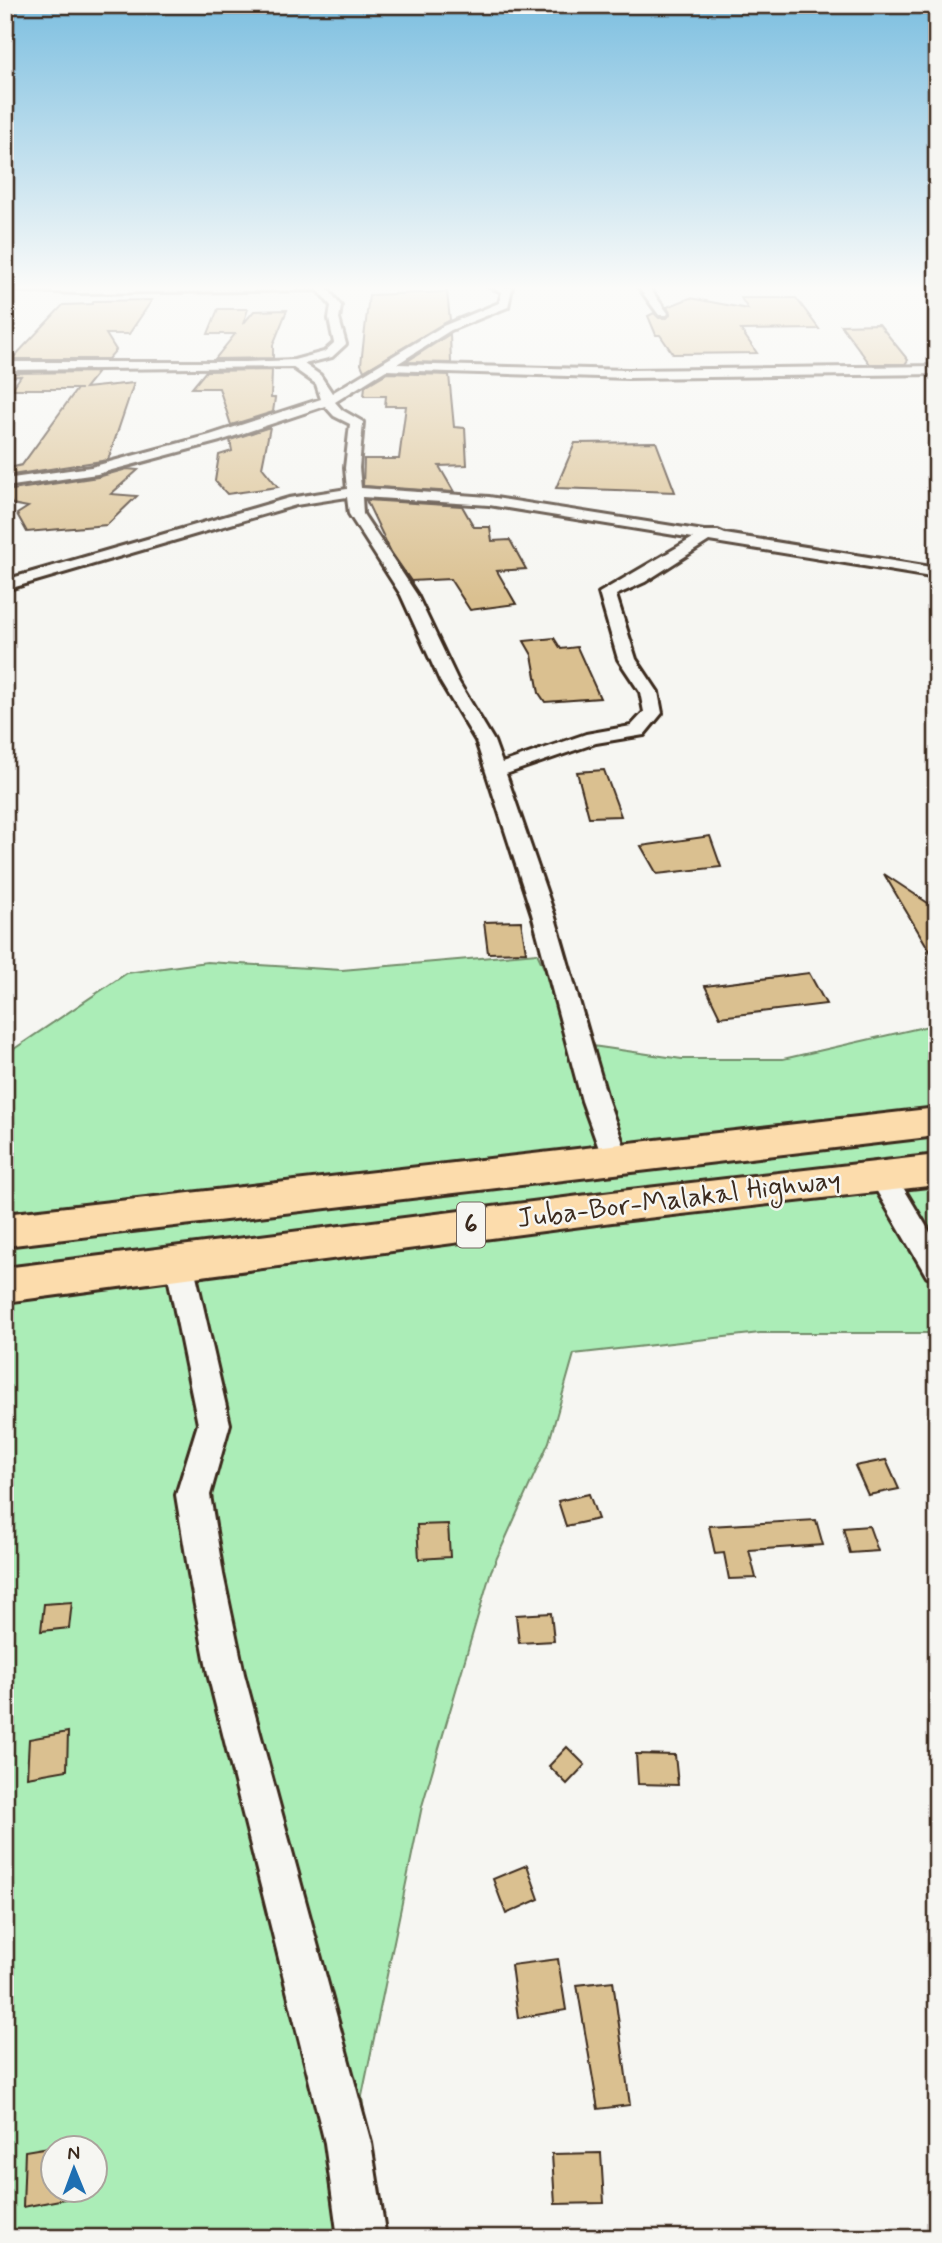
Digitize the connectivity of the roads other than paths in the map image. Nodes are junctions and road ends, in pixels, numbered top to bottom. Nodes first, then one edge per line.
1 (326, 390) edge
2 (347, 390) edge
3 (328, 401) junction
4 (5, 483) edge
5 (352, 492) junction
6 (710, 534) junction
7 (937, 574) edge
8 (5, 585) edge
9 (494, 772) junction
10 (937, 1122) edge
11 (615, 1157) junction
12 (937, 1170) edge
13 (882, 1176) junction
14 (5, 1230) edge
15 (179, 1262) junction
16 (937, 1269) edge
17 (5, 1285) edge
18 (362, 2238) edge

1 - 3 street
2 - 3 street
3 - 4 street
3 - 5 street
5 - 6 street
5 - 8 street
5 - 9 street
6 - 7 street
6 - 9 street
9 - 11 street
10 - 11 highway, Juba-Bor-Malakal Highway / 6
11 - 14 highway, Juba-Bor-Malakal Highway / 6
12 - 13 highway, Juba-Bor-Malakal Highway / 6
13 - 15 highway, Juba-Bor-Malakal Highway / 6
13 - 16 street
15 - 17 highway, Juba-Bor-Malakal Highway / 6
15 - 18 street

